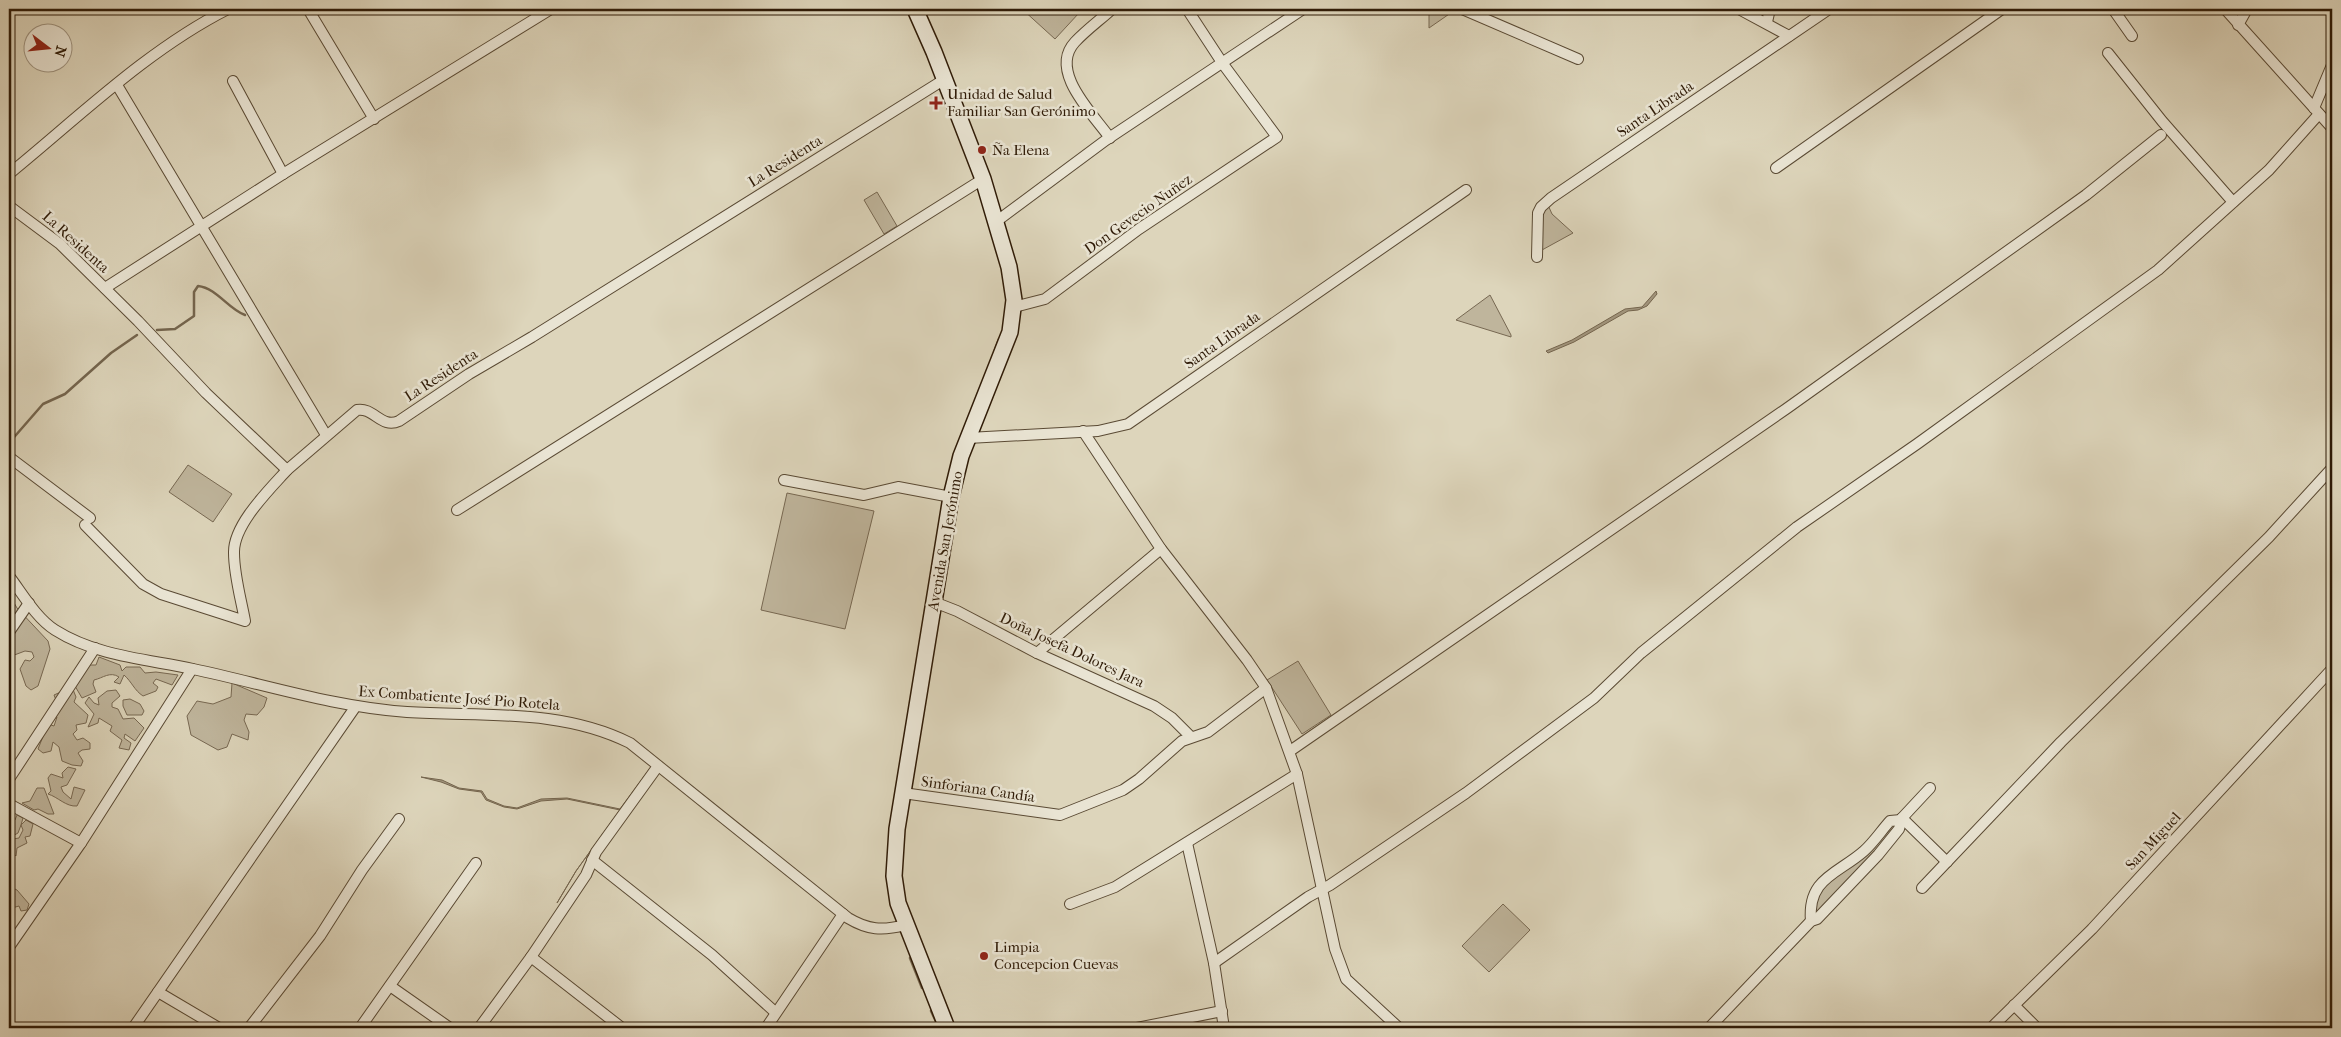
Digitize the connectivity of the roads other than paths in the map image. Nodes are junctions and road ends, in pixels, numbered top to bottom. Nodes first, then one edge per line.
1 (228, 9) edge
2 (308, 9) edge
3 (551, 9) edge
4 (915, 9) edge
5 (1112, 9) edge
6 (1187, 9) edge
7 (1303, 9) edge
8 (1462, 9) edge
9 (1739, 9) edge
10 (1770, 9) edge
11 (1829, 9) edge
12 (2002, 9) edge
13 (2113, 9) edge
14 (2225, 9) edge
15 (2247, 9) edge
16 (1766, 22) junction
17 (2238, 25) junction
18 (1789, 36) junction
19 (2132, 36) dead end
20 (2108, 53) dead end
21 (1578, 59) dead end
22 (1223, 64) junction
23 (2332, 65) edge
24 (945, 79) junction
25 (233, 81) dead end
26 (117, 85) junction
27 (2317, 111) junction
28 (374, 119) junction
29 (2332, 128) edge
30 (2161, 135) dead end
31 (1110, 138) junction
32 (1776, 168) dead end
33 (9, 174) edge
34 (282, 174) junction
35 (983, 179) junction
36 (1466, 190) dead end
37 (2233, 202) junction
38 (9, 206) edge
39 (997, 221) junction
40 (202, 227) junction
41 (1537, 257) dead end
42 (105, 288) junction
43 (1014, 307) junction
44 (1083, 430) junction
45 (326, 435) junction
46 (968, 438) junction
47 (9, 457) edge
48 (2332, 468) edge
49 (287, 470) junction
50 (784, 480) dead end
51 (950, 497) junction
52 (457, 510) dead end
53 (1161, 549) junction
54 (9, 576) edge
55 (934, 602) junction
56 (29, 603) junction
57 (9, 632) edge
58 (95, 648) junction
59 (1037, 653) junction
60 (192, 669) junction
61 (2332, 669) edge
62 (1266, 688) junction
63 (356, 706) junction
64 (1191, 737) junction
65 (1290, 751) junction
66 (658, 766) junction
67 (1297, 774) junction
68 (9, 779) edge
69 (1930, 788) dead end
70 (903, 793) junction
71 (9, 804) edge
72 (399, 819) dead end
73 (1901, 819) junction
74 (82, 843) junction
75 (1187, 843) junction
76 (592, 860) junction
77 (1947, 862) junction
78 (476, 863) dead end
79 (1922, 888) dead end
80 (1322, 889) junction
81 (1070, 904) dead end
82 (842, 914) junction
83 (1811, 921) junction
84 (905, 925) junction
85 (9, 947) edge
86 (531, 958) junction
87 (1214, 963) junction
88 (390, 986) junction
89 (158, 992) junction
90 (2014, 1005) junction
91 (1222, 1011) junction
92 (775, 1012) junction
93 (2332, 1022) edge
94 (133, 1028) edge
95 (220, 1028) edge
96 (249, 1028) edge
97 (360, 1028) edge
98 (450, 1028) edge
99 (479, 1028) edge
100 (622, 1028) edge
101 (766, 1028) edge
102 (947, 1028) edge
103 (1137, 1028) edge
104 (1224, 1028) edge
105 (1399, 1028) edge
106 (1709, 1028) edge
107 (1991, 1028) edge
108 (2037, 1028) edge
109 (2329, 1028) edge

1 - 26 street
2 - 28 street
3 - 28 street
4 - 24 street, Avenida San Jerónimo
5 - 31 street
6 - 22 street
7 - 22 street
8 - 21 street
9 - 16 street
10 - 16 street
11 - 18 street, Santa Librada
12 - 32 street
13 - 19 street
14 - 17 street
15 - 17 street
16 - 18 street
17 - 27 street
18 - 41 street, Santa Librada
20 - 37 street
22 - 31 street
22 - 43 street, Don Gevecio Nuñez
23 - 27 street
24 - 35 street, Avenida San Jerónimo
24 - 45 street, La Residenta
25 - 34 street
26 - 33 street
26 - 40 street
27 - 29 street
27 - 37 street
28 - 34 street
30 - 65 street
31 - 39 street
34 - 40 street
35 - 39 street, Avenida San Jerónimo
35 - 52 street
36 - 44 street, Santa Librada
37 - 80 street
38 - 42 street, La Residenta
39 - 43 street, Avenida San Jerónimo
40 - 42 street
40 - 45 street
42 - 49 street, La Residenta
43 - 46 street, Avenida San Jerónimo
44 - 46 street, Santa Librada
44 - 53 street
45 - 49 street, La Residenta
46 - 51 street, Avenida San Jerónimo
47 - 49 street
48 - 77 street
50 - 51 street
51 - 55 street, Avenida San Jerónimo
53 - 59 street
53 - 62 street
54 - 56 street, Ex Combatiente José Pio Rotela
55 - 59 street, Doña Josefa Dolores Jara
55 - 70 street, Avenida San Jerónimo
56 - 57 street
56 - 58 street, Ex Combatiente José Pio Rotela
58 - 60 street, Ex Combatiente José Pio Rotela
58 - 68 street
59 - 64 street, Doña Josefa Dolores Jara
60 - 63 street, Ex Combatiente José Pio Rotela
60 - 74 street
61 - 90 street, San Miguel
62 - 64 street, Sinforiana Candía
62 - 65 street
63 - 66 street, Ex Combatiente José Pio Rotela
63 - 89 street
64 - 70 street, Sinforiana Candía
65 - 67 street
66 - 76 street
66 - 82 street, Ex Combatiente José Pio Rotela
67 - 75 street
67 - 80 street
69 - 73 street
70 - 84 street, Avenida San Jerónimo
71 - 74 street
72 - 96 street
73 - 77 street
73 - 83 street
73 - 83 street
74 - 85 street
75 - 81 street
75 - 87 street
76 - 86 street
76 - 92 street
77 - 79 street
78 - 88 street
80 - 87 street
80 - 105 street
82 - 84 street, Ex Combatiente José Pio Rotela
82 - 92 street
83 - 106 street
84 - 102 street, Avenida San Jerónimo
86 - 99 street
86 - 100 street
87 - 91 street
88 - 97 street
88 - 98 street
89 - 94 street
89 - 95 street
90 - 107 street, San Miguel
90 - 108 street
91 - 103 street
91 - 104 street
92 - 101 street
93 - 109 street

